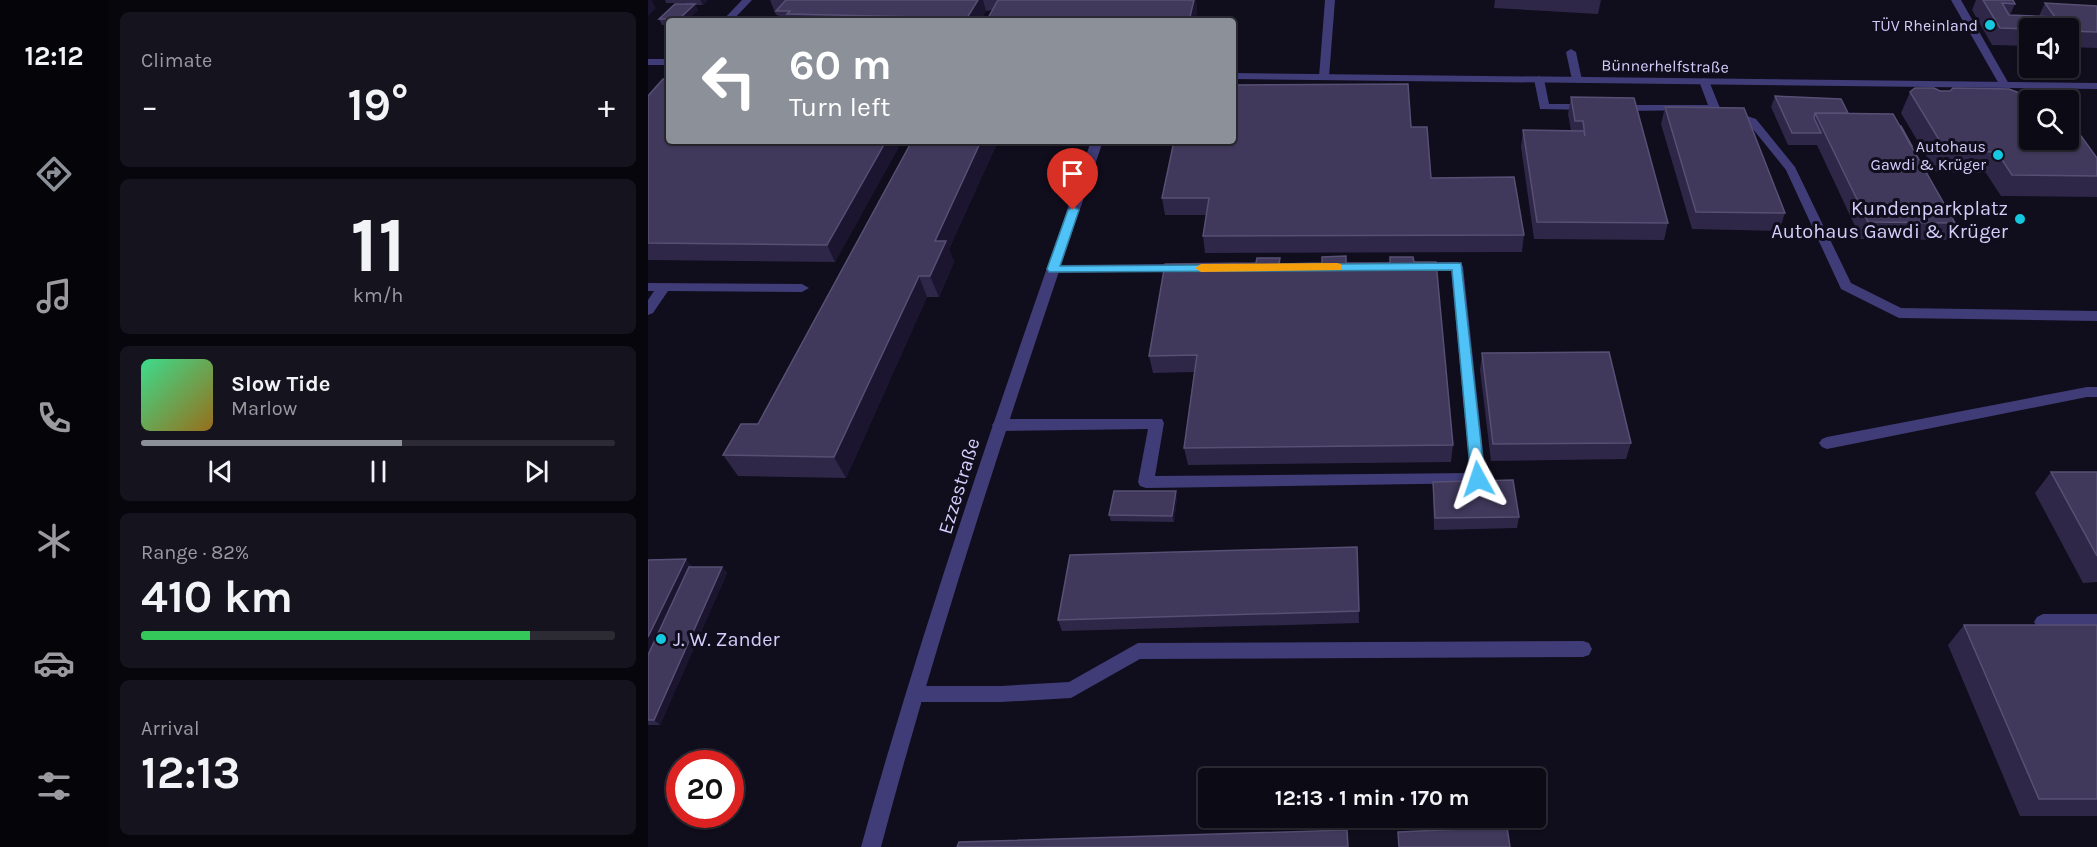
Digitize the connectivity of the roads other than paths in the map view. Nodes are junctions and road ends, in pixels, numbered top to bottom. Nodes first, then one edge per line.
1 (747, 0) edge
2 (1330, 0) edge
3 (1956, 0) edge
4 (730, 18) edge
5 (1571, 52) dead end
6 (648, 62) edge
7 (666, 62) edge
8 (1236, 76) edge
9 (1324, 77) junction
10 (1539, 79) junction
11 (1577, 80) junction
12 (1704, 81) junction
13 (2004, 84) junction
14 (2097, 86) edge
15 (1715, 108) junction
16 (1096, 144) edge
17 (1398, 266) edge
18 (1198, 268) edge
19 (1053, 269) junction
20 (648, 287) edge
21 (664, 287) junction
22 (802, 288) dead end
23 (648, 310) edge
24 (2097, 316) edge
25 (2097, 392) edge
26 (1000, 425) junction
27 (1827, 443) dead end
28 (2043, 622) edge
29 (2097, 622) edge
30 (1583, 649) dead end
31 (916, 694) junction
32 (871, 847) edge

1 - 4 street
2 - 9 street
3 - 13 street
5 - 11 street
6 - 7 street
8 - 9 street, Bünnerhelfstraße
9 - 10 street, Bünnerhelfstraße
10 - 11 street, Bünnerhelfstraße
10 - 15 street
11 - 12 street, Bünnerhelfstraße
12 - 13 street, Bünnerhelfstraße
12 - 15 street
13 - 14 street, Bünnerhelfstraße
15 - 24 street
16 - 19 street, Ezzestraße
17 - 26 street
18 - 19 street
19 - 26 street, Ezzestraße
20 - 21 street
21 - 22 street
21 - 23 street
25 - 27 street
26 - 31 street, Ezzestraße
28 - 29 street
30 - 31 street
31 - 32 street, Ezzestraße

